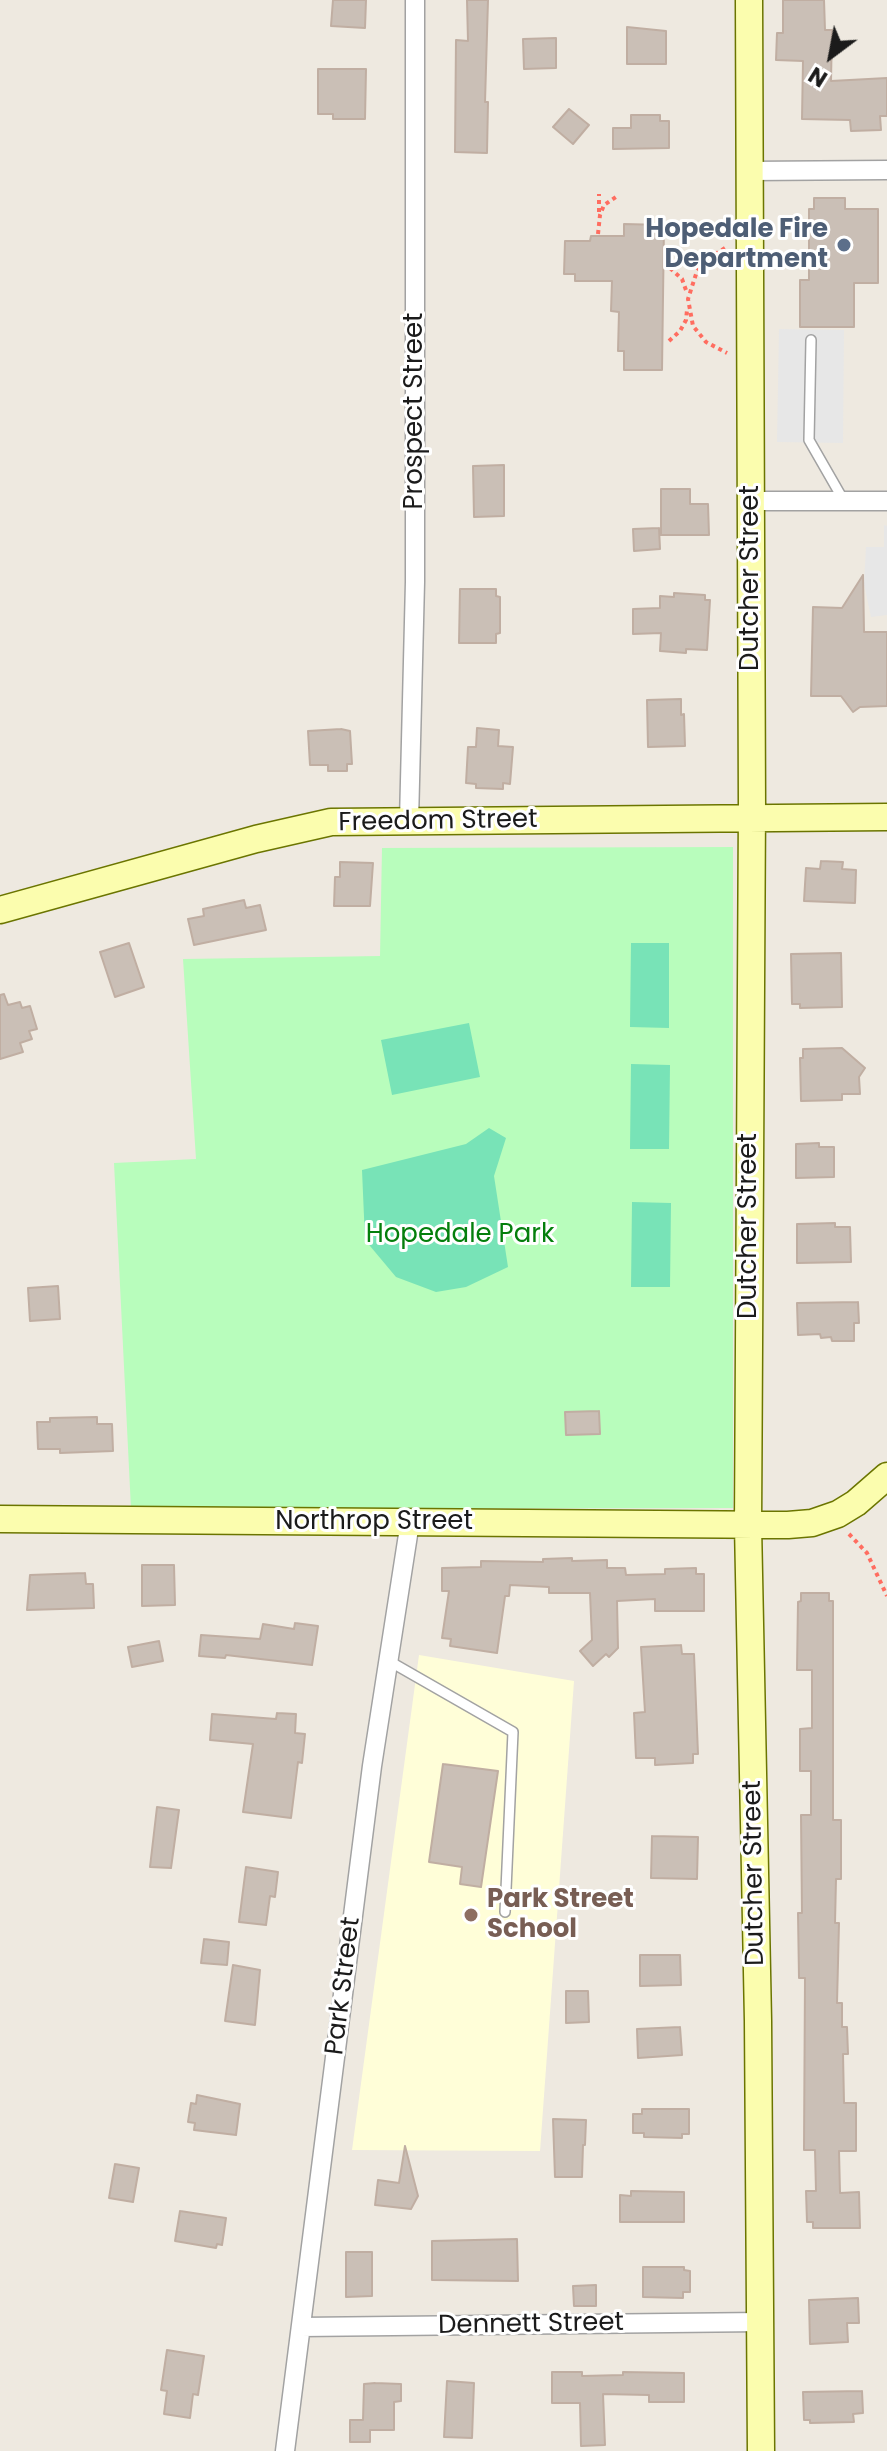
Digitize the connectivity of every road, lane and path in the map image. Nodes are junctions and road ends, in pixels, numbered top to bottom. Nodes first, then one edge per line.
1 (415, 0) edge
2 (749, 0) edge
3 (887, 170) edge
4 (749, 171) junction
5 (599, 194) dead end
6 (619, 195) dead end
7 (598, 222) junction
8 (598, 234) dead end
9 (735, 245) dead end
10 (670, 268) dead end
11 (688, 299) junction
12 (811, 340) dead end
13 (669, 341) dead end
14 (735, 355) dead end
15 (752, 501) junction
16 (844, 501) junction
17 (887, 501) edge
18 (887, 817) edge
19 (752, 819) junction
20 (409, 821) junction
21 (0, 910) edge
22 (887, 1476) edge
23 (0, 1519) edge
24 (410, 1522) junction
25 (748, 1525) junction
26 (840, 1537) dead end
27 (887, 1596) edge
28 (389, 1661) junction
29 (505, 1912) dead end
30 (762, 2322) junction
31 (301, 2327) junction
32 (285, 2451) edge
33 (761, 2451) edge

1 - 20 street, Prospect Street
2 - 4 street, Dutcher Street
3 - 4 street
4 - 15 street, Dutcher Street
5 - 7 path
6 - 7 path
7 - 8 path
9 - 11 path
10 - 11 path
11 - 13 path
11 - 14 path
12 - 16 lane
15 - 16 street
15 - 19 street, Dutcher Street
16 - 17 street
18 - 19 street, Freedom Street
19 - 20 street, Freedom Street
19 - 25 street, Dutcher Street
20 - 21 street, Freedom Street
22 - 25 street, Northrop Street
23 - 24 street, Northrop Street
24 - 25 street, Northrop Street
24 - 28 street, Park Street
25 - 30 street, Dutcher Street
26 - 27 path
28 - 29 lane
28 - 31 street, Park Street
30 - 31 street, Dennett Street
30 - 33 street, Dutcher Street
31 - 32 street, Park Street

